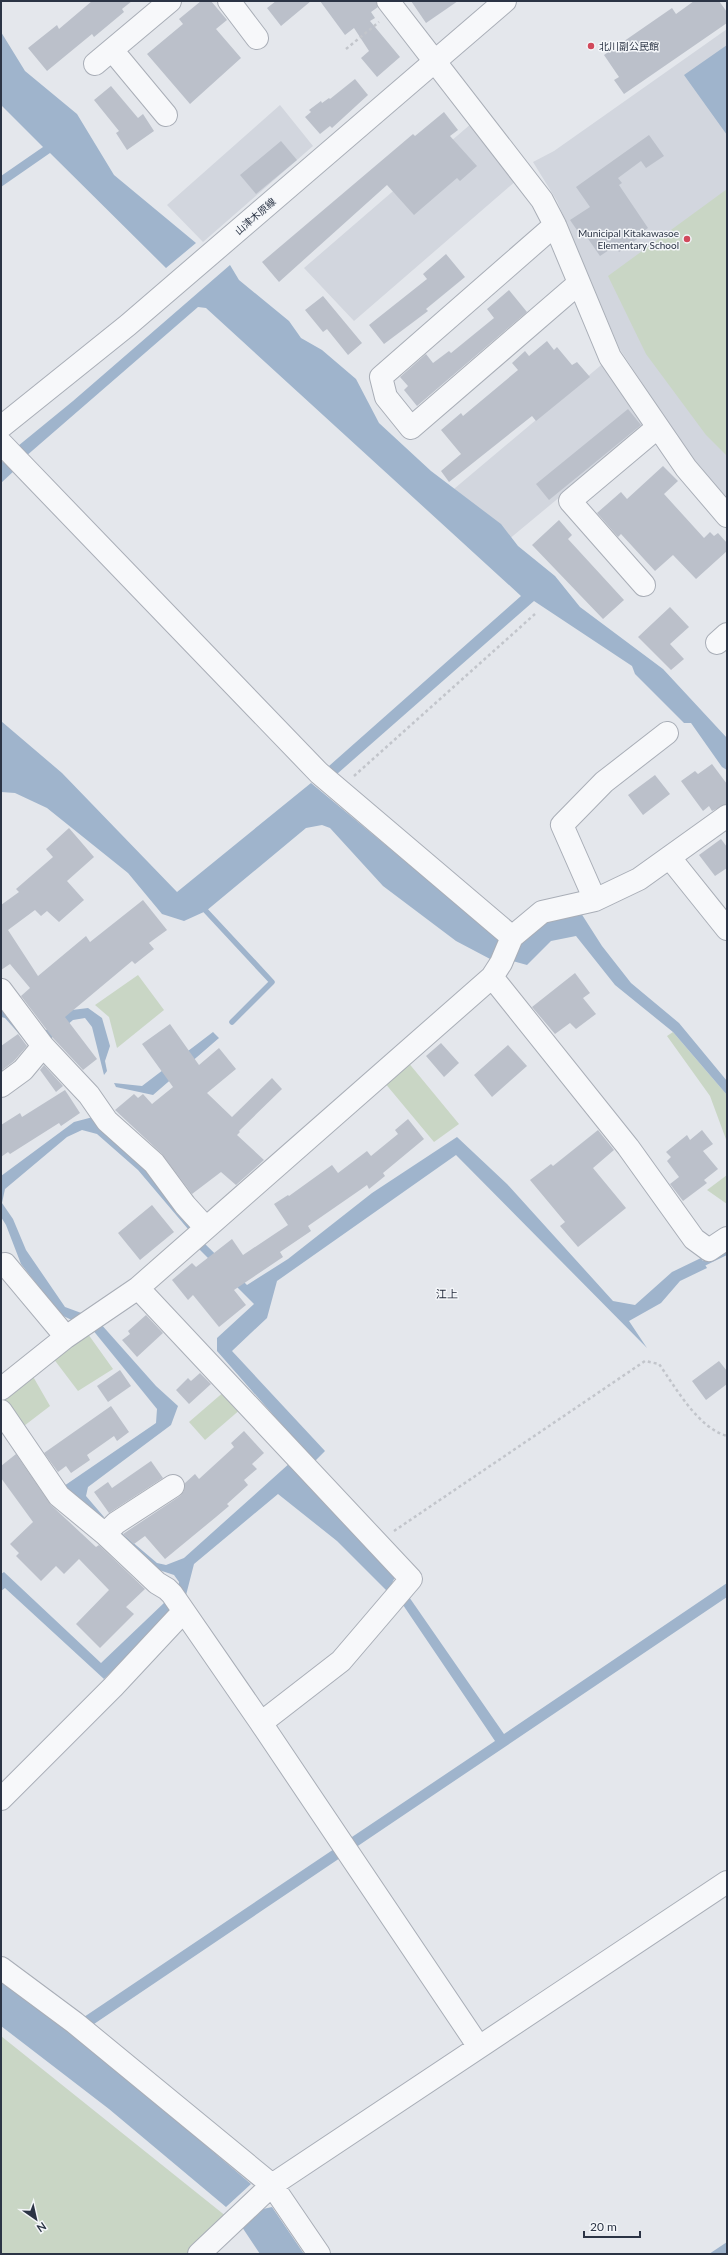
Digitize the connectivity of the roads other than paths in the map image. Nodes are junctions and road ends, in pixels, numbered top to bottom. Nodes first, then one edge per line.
1 (170, 1) edge
2 (229, 1) edge
3 (505, 1) edge
4 (391, 5) edge
5 (257, 38) dead end
6 (112, 50) junction
7 (434, 61) junction
8 (95, 64) dead end
9 (166, 115) dead end
10 (555, 225) junction
11 (579, 283) junction
12 (1, 427) edge
13 (658, 427) junction
14 (9, 452) edge
15 (727, 516) edge
16 (644, 585) dead end
17 (667, 733) dead end
18 (727, 816) edge
19 (670, 858) junction
20 (595, 900) junction
21 (727, 930) edge
22 (503, 957) junction
23 (1, 990) edge
24 (38, 1040) junction
25 (1, 1086) edge
26 (198, 1234) junction
27 (727, 1238) edge
28 (5, 1264) dead end
29 (138, 1288) junction
30 (81, 1327) junction
31 (1, 1388) edge
32 (1, 1411) edge
33 (172, 1486) dead end
34 (110, 1528) junction
35 (178, 1603) junction
36 (261, 1723) junction
37 (1, 1799) edge
38 (727, 1882) edge
39 (1, 1968) edge
40 (479, 2047) junction
41 (272, 2185) junction
42 (199, 2254) edge
43 (319, 2254) edge

1 - 6 street
2 - 5 street
3 - 7 street, 山津木原線
4 - 7 street
6 - 8 street
6 - 9 street
7 - 10 street
7 - 12 street, 山津木原線
10 - 11 street
10 - 11 street
11 - 13 street
13 - 15 street
13 - 16 street
14 - 22 street
17 - 20 street
18 - 19 street
19 - 20 street
19 - 21 street
20 - 22 street
22 - 26 street
22 - 27 street
23 - 24 street
24 - 25 street
24 - 26 street
26 - 29 street
28 - 30 street
29 - 30 street
29 - 36 street
30 - 31 street
32 - 34 street
33 - 34 street
34 - 35 street
35 - 36 street
35 - 37 street
36 - 40 street
38 - 40 street
39 - 41 street
40 - 41 street
41 - 42 street
41 - 43 street

